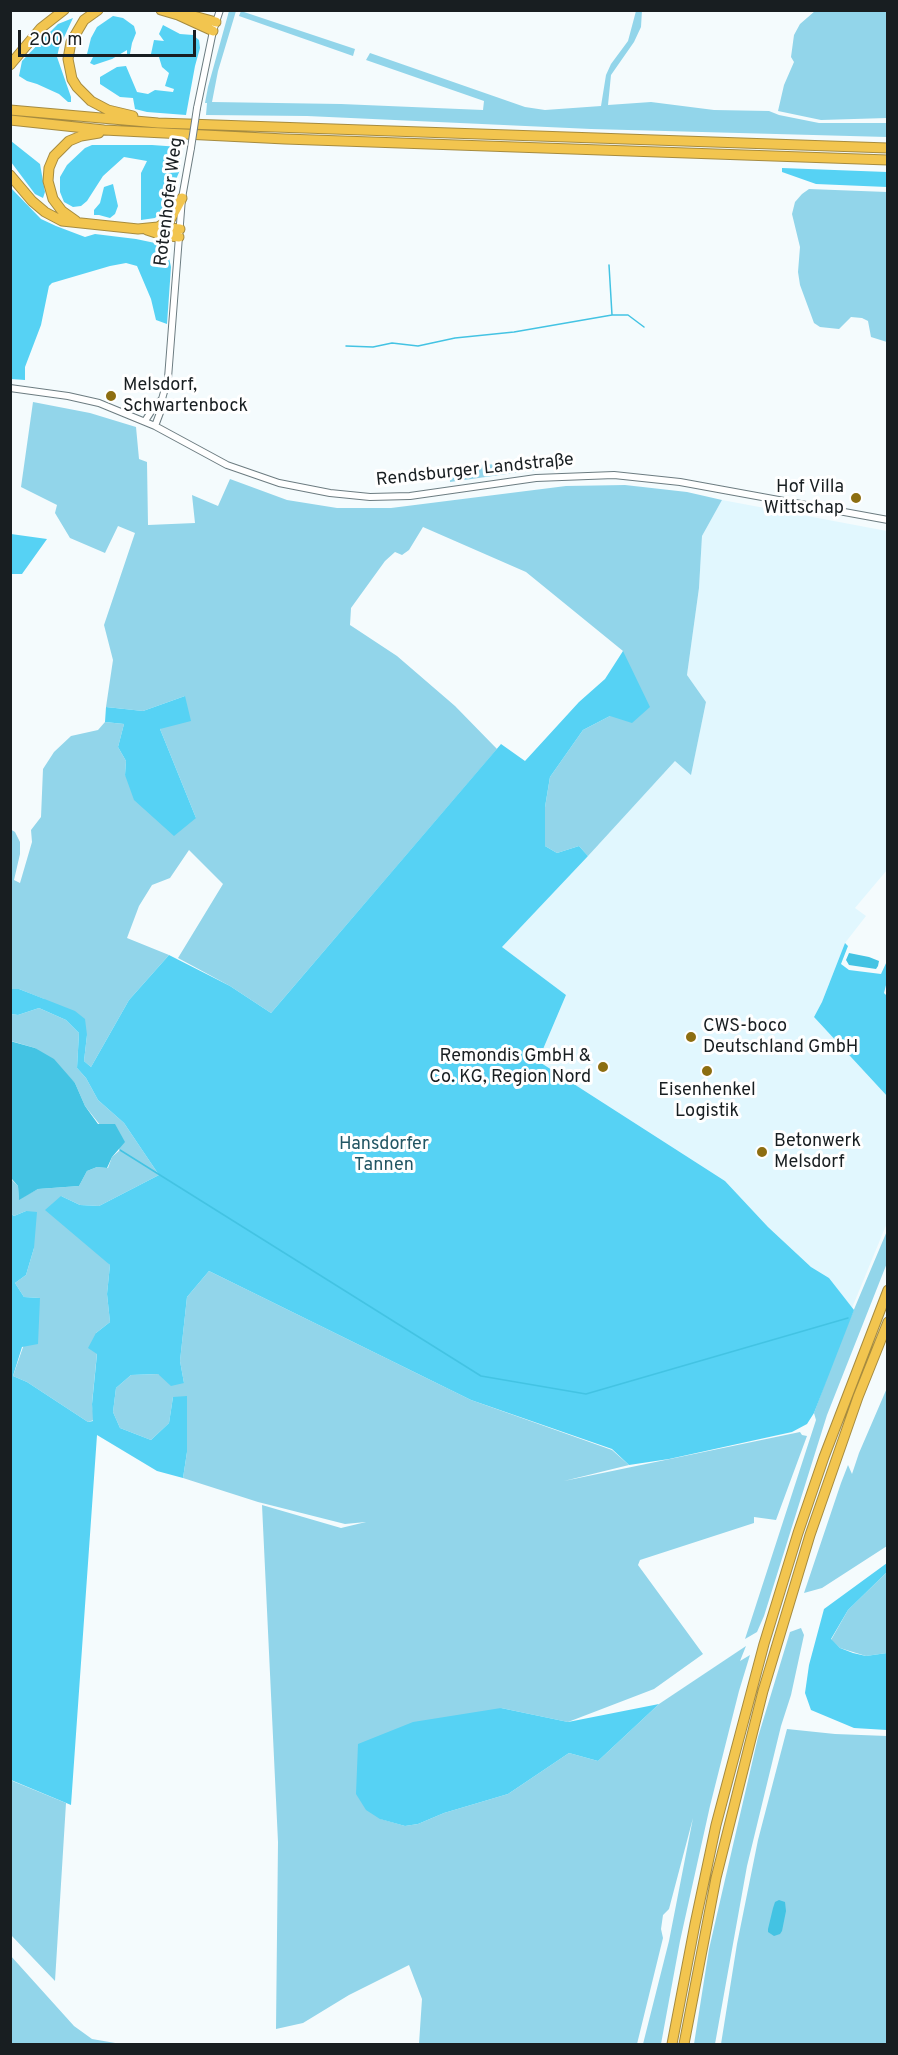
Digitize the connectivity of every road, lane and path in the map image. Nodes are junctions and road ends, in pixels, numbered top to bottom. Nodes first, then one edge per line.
1 (64, 10) edge
2 (98, 10) edge
3 (161, 10) edge
4 (211, 10) edge
5 (220, 10) edge
6 (178, 15) junction
7 (196, 16) junction
8 (215, 27) junction
9 (10, 65) edge
10 (10, 110) edge
11 (10, 120) edge
12 (158, 123) junction
13 (117, 131) junction
14 (888, 148) edge
15 (888, 160) edge
16 (10, 175) edge
17 (182, 198) junction
18 (84, 224) junction
19 (158, 227) junction
20 (145, 230) junction
21 (179, 233) junction
22 (10, 388) edge
23 (162, 399) junction
24 (145, 421) junction
25 (155, 426) junction
26 (888, 520) edge
27 (888, 1290) edge
28 (888, 1322) edge
29 (672, 2044) edge
30 (684, 2044) edge

1 - 9 highway
2 - 12 highway
3 - 6 highway
4 - 7 highway
5 - 8 street, Rotenhofer Weg
6 - 7 highway
6 - 8 highway
7 - 8 highway
8 - 17 street, Rotenhofer Weg, bridge
10 - 12 highway
11 - 13 highway
12 - 14 highway
13 - 15 highway
13 - 18 highway
16 - 18 highway
17 - 19 highway
17 - 21 street, Rotenhofer Weg
18 - 20 highway
19 - 20 highway
19 - 21 highway
20 - 21 highway
21 - 23 street, Rotenhofer Weg
22 - 24 street, Rendsburger Landstraße
23 - 24 street, Rotenhofer Weg
23 - 25 street, Rotenhofer Weg
24 - 25 street, Rendsburger Landstraße
25 - 26 street, Rendsburger Landstraße
27 - 29 highway
28 - 30 highway

